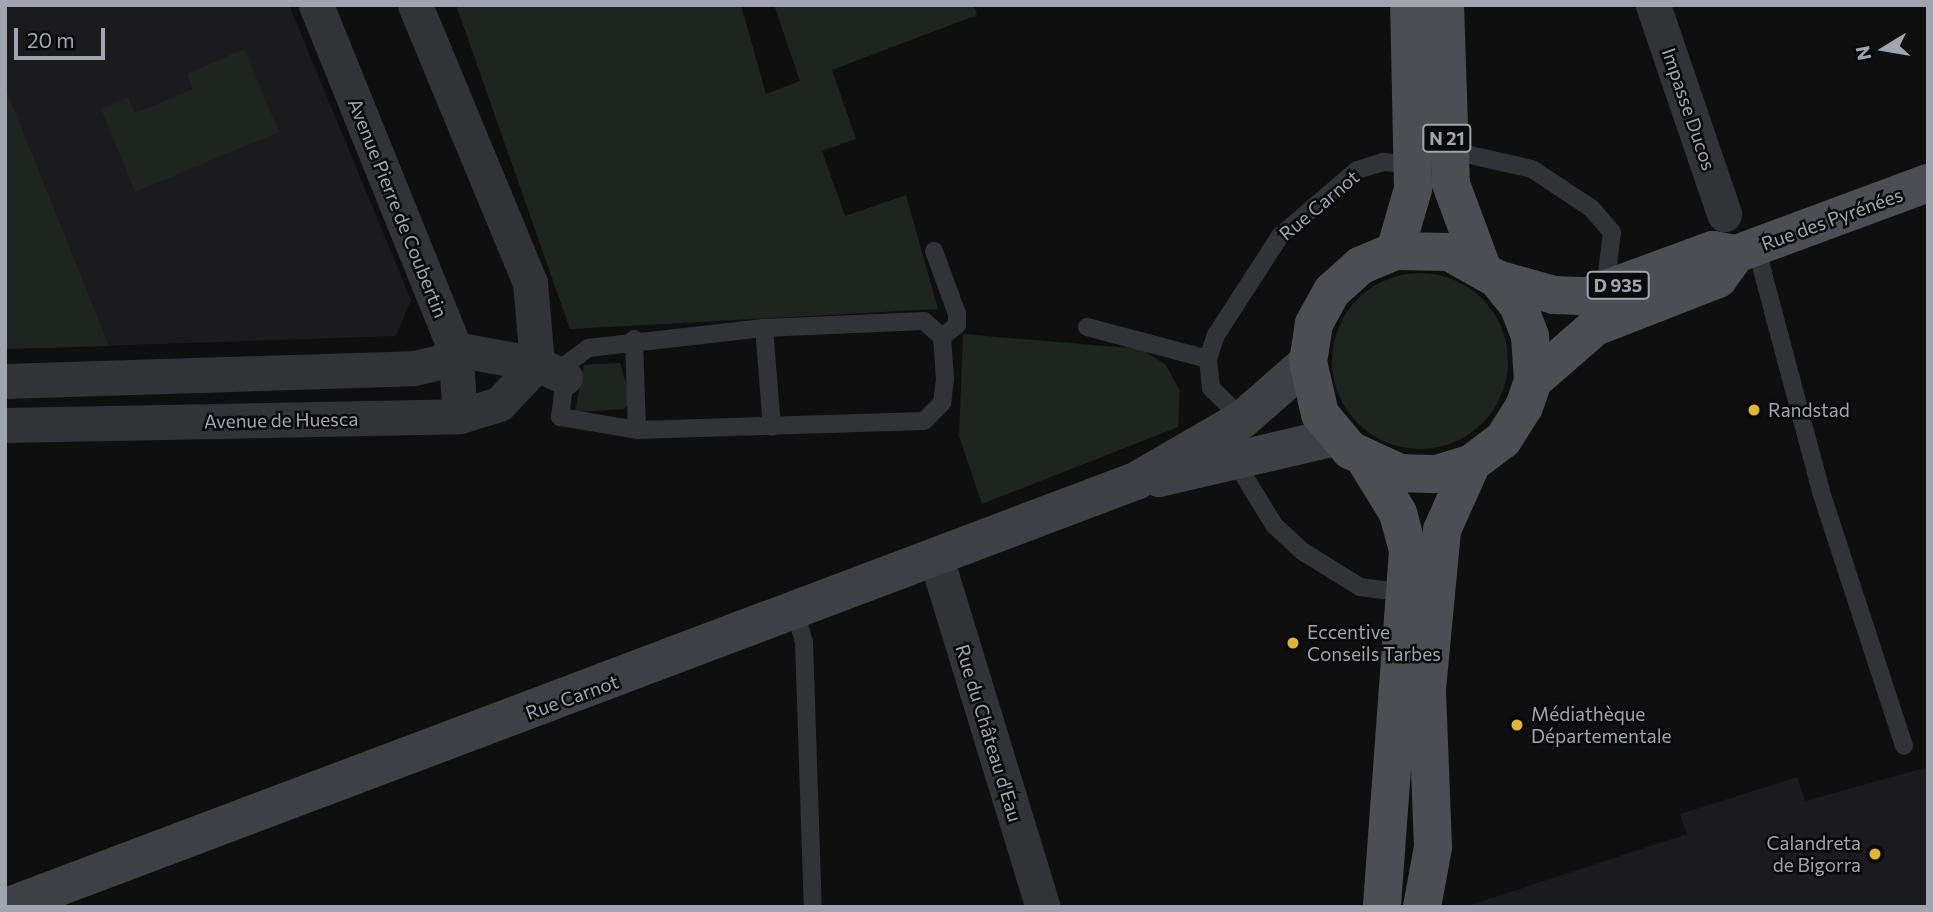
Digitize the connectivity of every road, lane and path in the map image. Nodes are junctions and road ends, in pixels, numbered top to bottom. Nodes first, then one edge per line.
1 (316, 5) edge
2 (415, 5) edge
3 (1409, 5) edge
4 (1444, 5) edge
5 (1653, 5) edge
6 (1431, 157) junction
7 (1928, 183) edge
8 (1724, 214) dead end
9 (1746, 250) junction
10 (934, 251) dead end
11 (1395, 251) junction
12 (1489, 272) junction
13 (1605, 290) junction
14 (1087, 327) dead end
15 (764, 328) junction
16 (942, 337) junction
17 (634, 339) junction
18 (456, 349) junction
19 (1208, 359) junction
20 (1308, 362) junction
21 (551, 371) junction
22 (5, 381) edge
23 (1533, 381) junction
24 (460, 416) junction
25 (1243, 419) junction
26 (5, 425) edge
27 (772, 428) junction
28 (637, 430) junction
29 (1335, 437) junction
30 (1235, 461) junction
31 (1366, 461) junction
32 (1472, 463) junction
33 (1136, 481) junction
34 (936, 558) junction
35 (1406, 593) junction
36 (796, 613) junction
37 (1904, 746) dead end
38 (6, 907) edge
39 (813, 907) edge
40 (1043, 907) edge
41 (1382, 907) edge
42 (1422, 907) edge

1 - 18 street, Avenue Pierre de Coubertin
2 - 21 street
3 - 6 main road, N 21
4 - 6 main road, N 21
5 - 8 street, Impasse Ducos
6 - 11 main road, N 21
6 - 12 main road, N 21
6 - 13 lane, Rue Carnot
6 - 19 lane, Rue Carnot
7 - 9 main road, Rue des Pyrénées / D 935
9 - 13 main road, D 935
9 - 23 main road, D 935
9 - 37 lane
10 - 16 lane
11 - 12 main road
11 - 20 main road
12 - 13 main road, D 935
12 - 23 main road
14 - 19 lane
15 - 16 lane
15 - 17 lane
15 - 27 lane
16 - 27 lane
17 - 21 lane
17 - 28 lane
18 - 21 street
18 - 22 street
18 - 24 street, Avenue Pierre de Coubertin
19 - 25 lane
20 - 25 main road, Rue Carnot
20 - 29 main road
21 - 24 street, Avenue de Huesca
21 - 28 lane
23 - 32 main road
24 - 26 street, Avenue de Huesca
25 - 33 main road, Rue Carnot
27 - 28 lane
29 - 30 main road, Rue Carnot
29 - 31 main road
30 - 33 main road, Rue Carnot
30 - 35 lane
31 - 32 main road
31 - 35 main road
32 - 42 main road
33 - 34 main road, Rue Carnot
34 - 36 main road, Rue Carnot
34 - 40 street, Rue du Château d'Eau
35 - 41 main road
36 - 38 main road, Rue Carnot
36 - 39 lane

